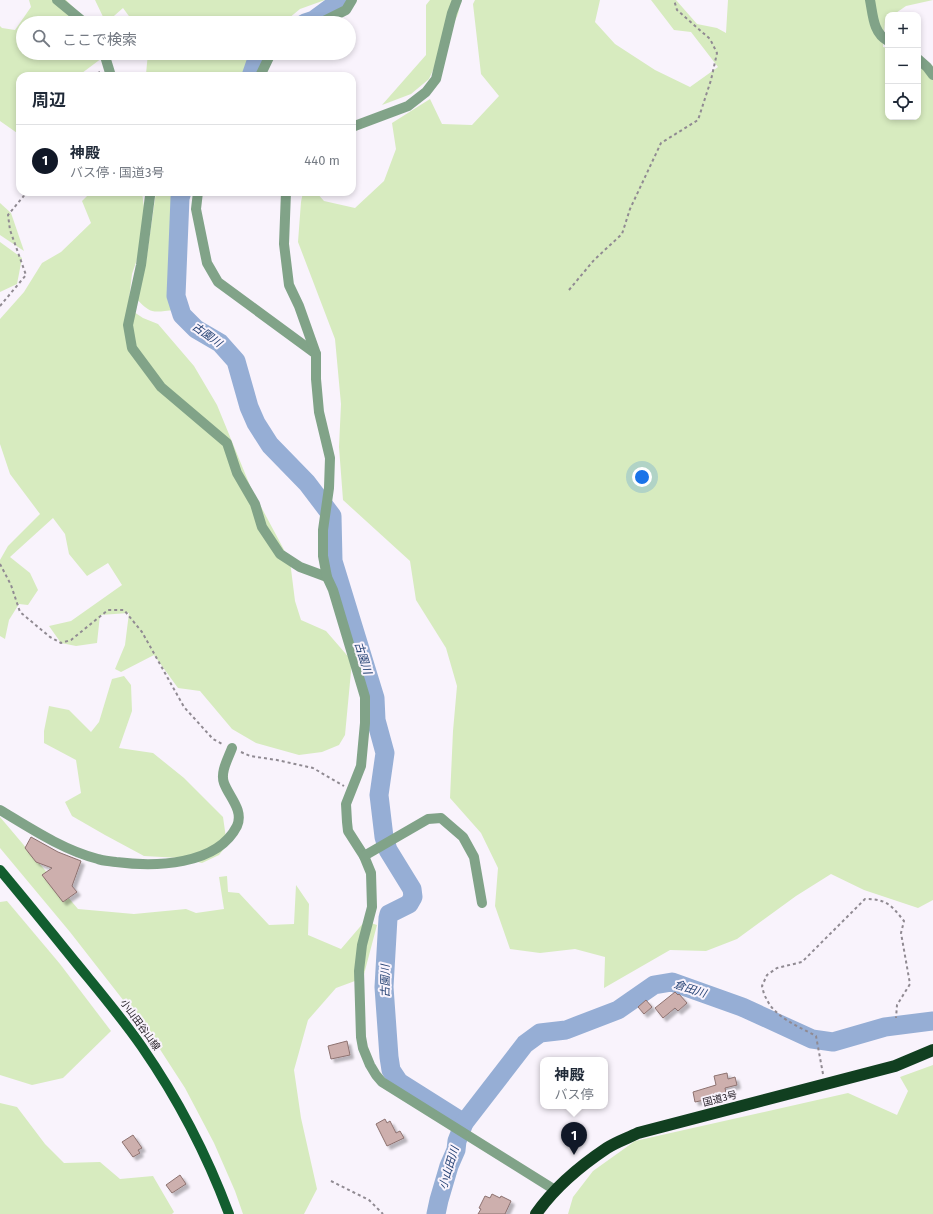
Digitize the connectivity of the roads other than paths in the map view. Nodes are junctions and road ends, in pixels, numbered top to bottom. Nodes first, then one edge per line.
1 (57, 0) edge
2 (352, 0) edge
3 (457, 0) edge
4 (870, 0) edge
5 (76, 16) edge
6 (334, 16) edge
7 (885, 40) edge
8 (106, 60) edge
9 (268, 60) edge
10 (921, 62) edge
11 (110, 72) edge
12 (262, 72) edge
13 (933, 75) edge
14 (356, 126) edge
15 (150, 196) edge
16 (198, 196) edge
17 (286, 196) edge
18 (316, 354) junction
19 (327, 577) junction
20 (232, 748) road end
21 (0, 810) edge
22 (364, 856) junction
23 (0, 870) edge
24 (482, 903) dead end
25 (933, 1050) edge
26 (555, 1190) junction
27 (229, 1214) edge
28 (536, 1214) edge

1 - 5 street
2 - 6 street
3 - 14 street
4 - 7 street
8 - 11 street
9 - 12 street
10 - 13 street
15 - 19 street
16 - 18 street
17 - 18 street
18 - 19 street
19 - 22 street
20 - 21 street
22 - 24 street
22 - 26 street
23 - 27 main road, 小山田谷山線
25 - 26 highway, 国道3号
26 - 28 highway, 国道3号

